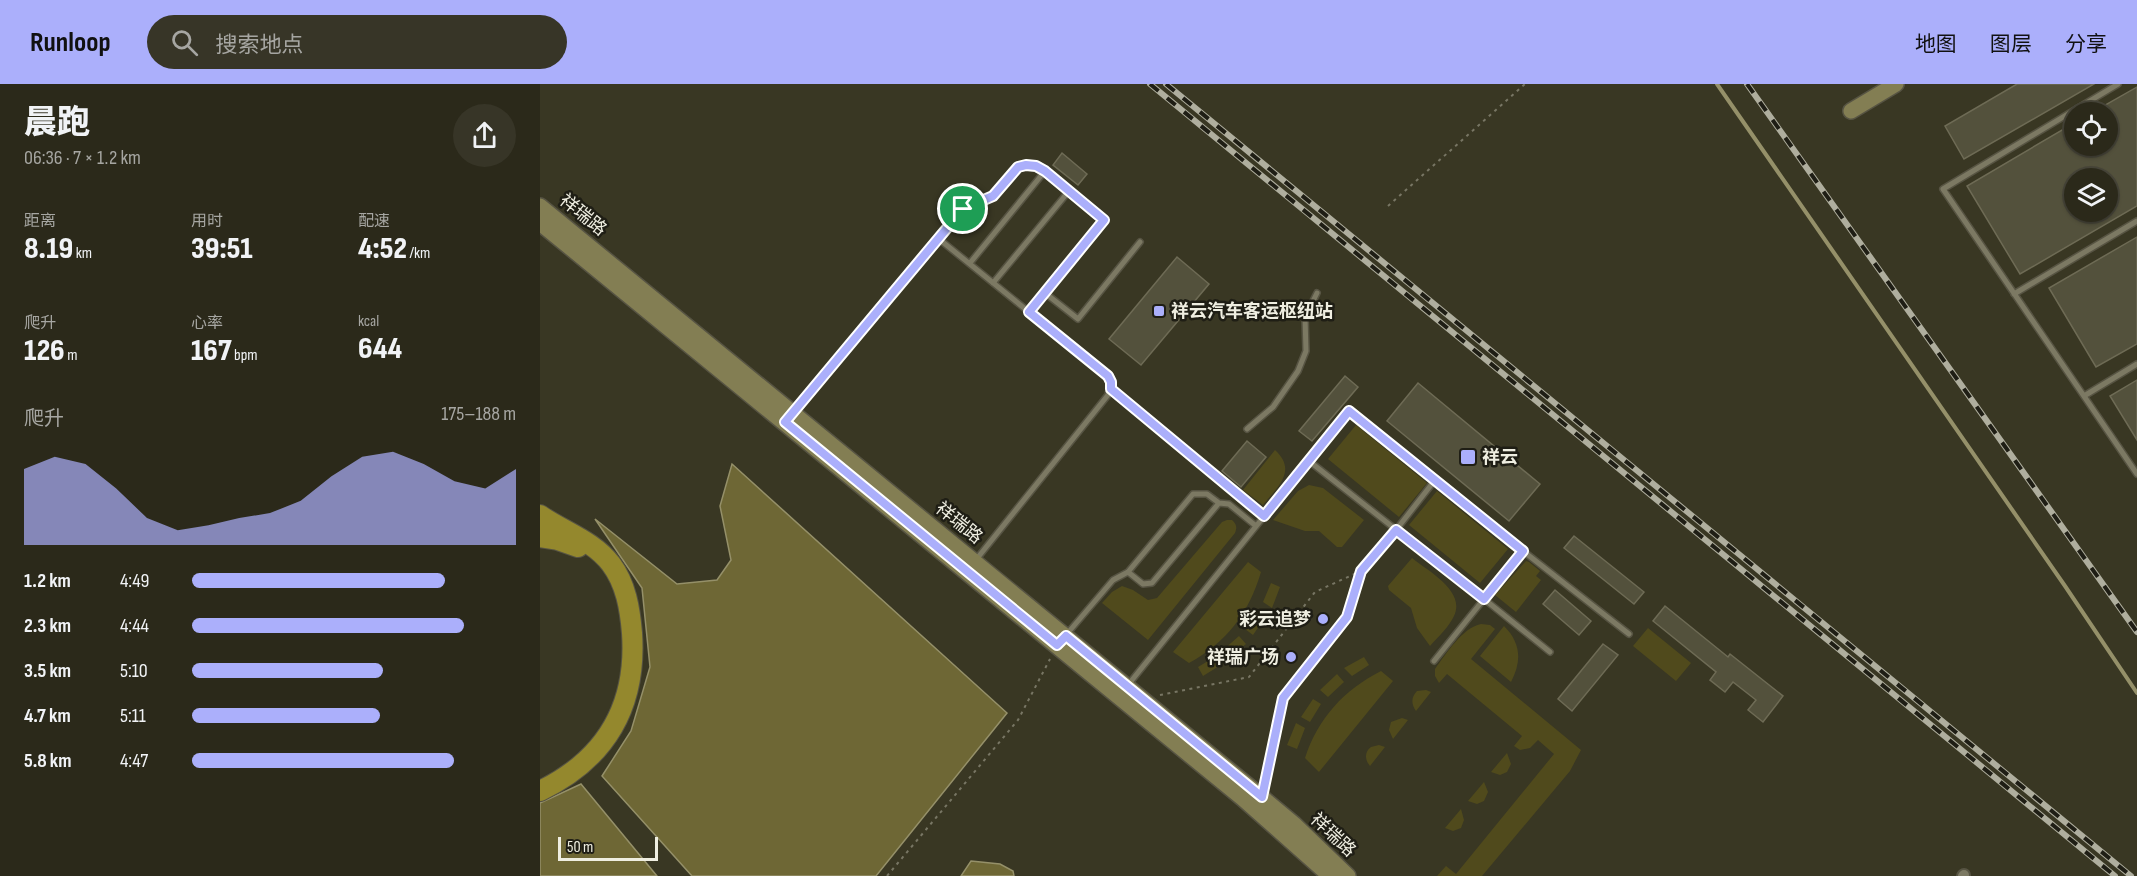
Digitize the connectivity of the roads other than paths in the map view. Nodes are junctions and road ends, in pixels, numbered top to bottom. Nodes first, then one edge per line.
1 (1896, 84) edge
2 (2118, 84) edge
3 (1851, 111) dead end
4 (1045, 171) junction
5 (1069, 191) junction
6 (540, 206) edge
7 (2137, 221) edge
8 (540, 223) edge
9 (939, 239) junction
10 (1140, 242) dead end
11 (969, 263) junction
12 (993, 283) junction
13 (1045, 292) junction
14 (1317, 293) dead end
15 (2014, 294) junction
16 (1029, 312) junction
17 (2137, 364) edge
18 (1111, 389) junction
19 (2084, 396) junction
20 (790, 417) junction
21 (1247, 429) dead end
22 (1309, 461) junction
23 (2137, 474) edge
24 (1435, 480) junction
25 (1219, 503) junction
26 (540, 515) edge
27 (1264, 516) junction
28 (1256, 526) junction
29 (1396, 530) junction
30 (540, 537) edge
31 (1523, 551) junction
32 (975, 561) junction
33 (1128, 572) junction
34 (1484, 599) junction
35 (1629, 634) dead end
36 (1061, 640) junction
37 (1550, 652) dead end
38 (1434, 661) dead end
39 (1123, 691) junction
40 (540, 781) edge
41 (540, 791) edge
42 (1330, 876) edge
43 (1348, 876) edge

1 - 3 main road
2 - 15 lane
4 - 5 lane
4 - 9 lane
4 - 11 lane
5 - 12 lane
5 - 13 lane
6 - 20 main road, 祥瑞路
7 - 15 lane
8 - 20 main road, 祥瑞路
9 - 11 lane
9 - 20 lane
10 - 13 lane
11 - 12 lane
12 - 16 lane
13 - 16 lane
14 - 21 lane
15 - 19 lane
16 - 18 lane
17 - 19 lane
18 - 27 lane
18 - 32 lane
19 - 23 lane
20 - 32 main road, 祥瑞路
20 - 36 main road, 祥瑞路
22 - 24 lane
22 - 27 lane
22 - 29 lane
24 - 29 lane
24 - 31 lane
25 - 28 lane
25 - 33 lane
25 - 33 lane
26 - 41 highway
27 - 28 lane
28 - 39 lane
29 - 34 lane
30 - 40 highway
31 - 34 lane
31 - 35 lane
32 - 36 main road, 祥瑞路
33 - 36 lane
34 - 37 lane
34 - 38 lane
36 - 39 main road, 祥瑞路
39 - 42 main road, 祥瑞路
39 - 43 main road, 祥瑞路

